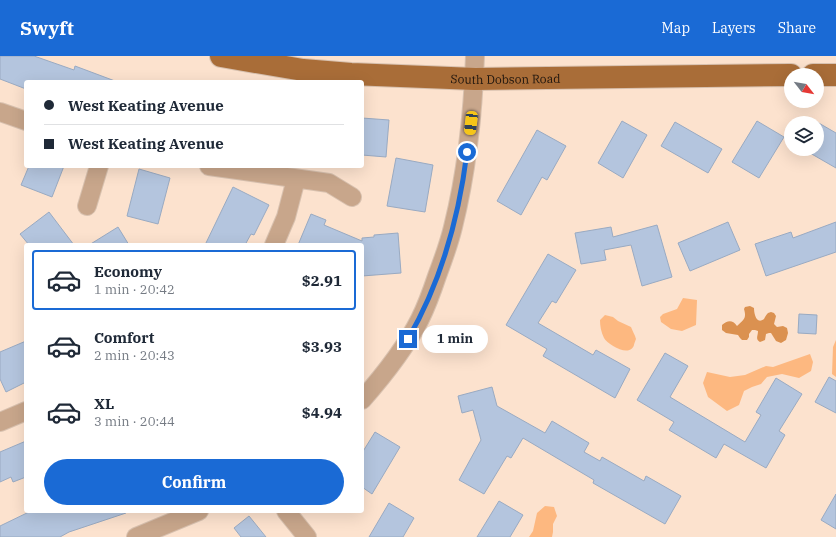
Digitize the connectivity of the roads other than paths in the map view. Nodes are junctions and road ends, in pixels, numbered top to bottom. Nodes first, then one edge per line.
1 (221, 56) edge
2 (475, 56) edge
3 (784, 75) edge
4 (824, 75) edge
5 (836, 75) edge
6 (475, 79) junction
7 (0, 112) edge
8 (24, 120) edge
9 (98, 168) edge
10 (222, 168) edge
11 (296, 179) junction
12 (352, 197) dead end
13 (87, 206) dead end
14 (275, 243) edge
15 (364, 398) edge
16 (24, 412) edge
17 (0, 422) edge
18 (194, 513) edge
19 (288, 513) edge
20 (136, 537) edge
21 (306, 537) edge

1 - 6 main road, South Dobson Road
2 - 6 street
3 - 6 main road, South Dobson Road
4 - 5 main road
6 - 15 street
7 - 8 street
9 - 13 street
10 - 11 street
11 - 12 street
11 - 14 street
16 - 17 street
18 - 20 street
19 - 21 street

